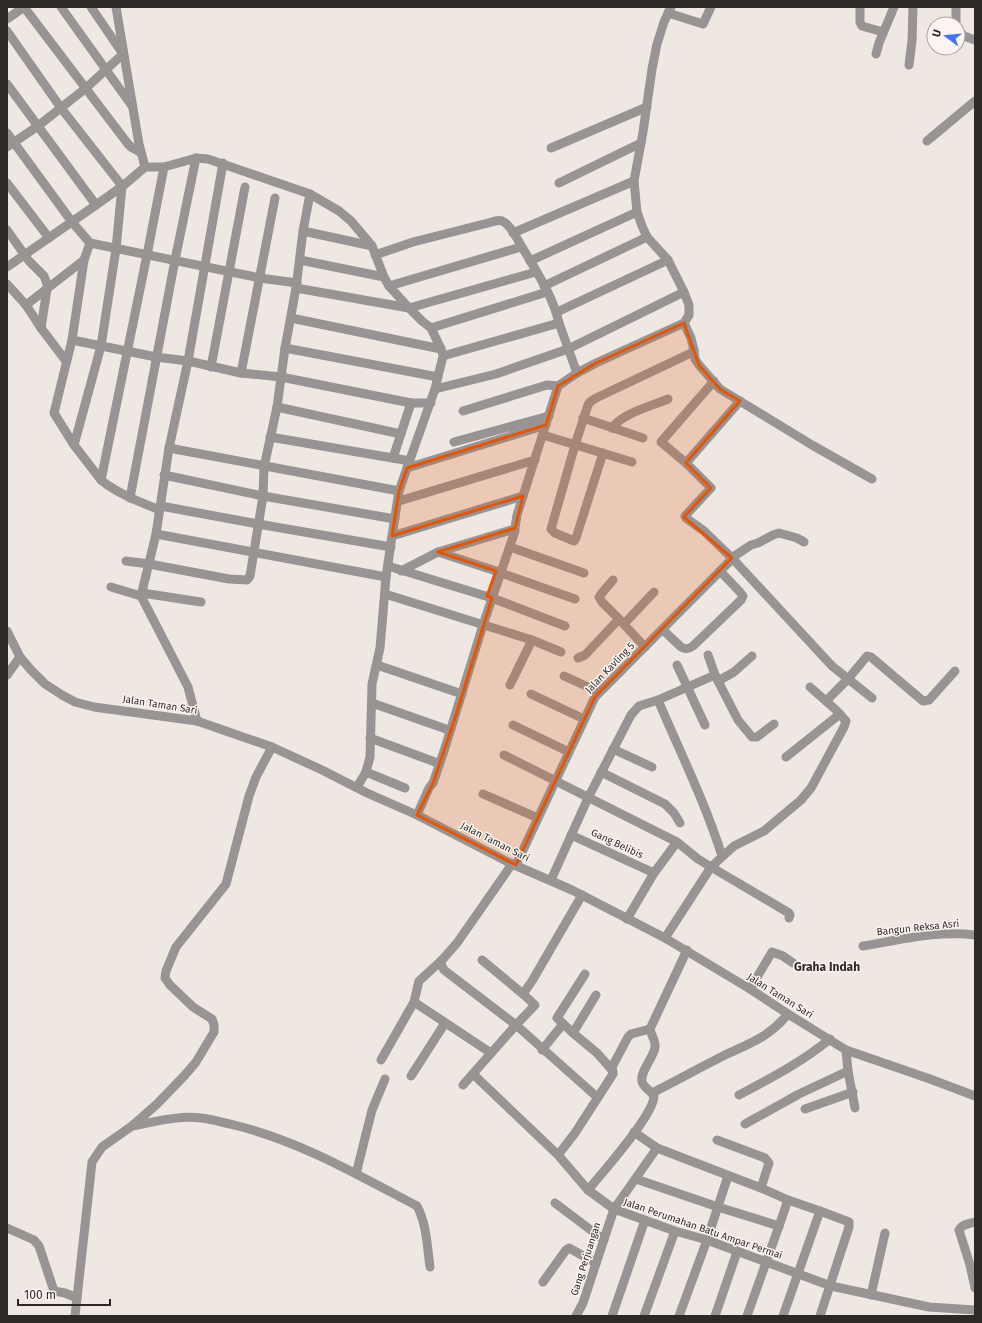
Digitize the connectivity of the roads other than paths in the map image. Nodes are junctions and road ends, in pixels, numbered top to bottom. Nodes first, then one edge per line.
1 (24, 7) edge
2 (61, 7) edge
3 (91, 7) edge
4 (116, 7) edge
5 (711, 7) edge
6 (860, 7) edge
7 (894, 7) edge
8 (913, 7) edge
9 (670, 10) edge
10 (7, 19) edge
11 (7, 31) edge
12 (884, 32) junction
13 (123, 54) junction
14 (876, 54) dead end
15 (909, 65) dead end
16 (106, 70) junction
17 (7, 84) edge
18 (86, 88) junction
19 (975, 101) edge
20 (646, 107) junction
21 (61, 108) junction
22 (134, 109) junction
23 (38, 126) junction
24 (7, 133) edge
25 (927, 141) dead end
26 (641, 143) junction
27 (10, 145) edge
28 (551, 148) dead end
29 (140, 152) junction
30 (196, 158) junction
31 (223, 163) junction
32 (145, 167) junction
33 (164, 167) junction
34 (634, 181) junction
35 (7, 183) edge
36 (559, 183) dead end
37 (122, 186) junction
38 (245, 187) dead end
39 (310, 194) junction
40 (275, 198) dead end
41 (96, 205) junction
42 (637, 212) junction
43 (72, 222) junction
44 (7, 230) edge
45 (304, 231) junction
46 (513, 233) junction
47 (647, 237) junction
48 (49, 238) junction
49 (90, 243) junction
50 (372, 246) junction
51 (521, 247) junction
52 (116, 249) junction
53 (24, 254) junction
54 (147, 255) junction
55 (375, 255) junction
56 (84, 260) junction
57 (175, 260) junction
58 (300, 260) junction
59 (668, 260) junction
60 (530, 261) junction
61 (7, 266) edge
62 (205, 266) junction
63 (229, 272) junction
64 (536, 272) junction
65 (384, 277) junction
66 (260, 278) junction
67 (7, 284) edge
68 (296, 286) junction
69 (389, 286) junction
70 (47, 289) junction
71 (545, 289) junction
72 (684, 292) junction
73 (26, 305) junction
74 (409, 308) junction
75 (557, 312) junction
76 (291, 318) junction
77 (559, 323) junction
78 (684, 323) junction
79 (41, 328) junction
80 (431, 328) junction
81 (72, 340) junction
82 (101, 346) junction
83 (285, 348) junction
84 (568, 349) junction
85 (694, 350) junction
86 (128, 352) junction
87 (442, 352) junction
88 (156, 357) junction
89 (66, 361) junction
90 (188, 361) junction
91 (212, 367) junction
92 (241, 373) junction
93 (577, 373) junction
94 (281, 377) junction
95 (438, 377) junction
96 (714, 381) junction
97 (558, 386) junction
98 (435, 389) junction
99 (668, 399) dead end
100 (740, 401) junction
101 (411, 403) junction
102 (431, 403) junction
103 (277, 407) junction
104 (463, 411) dead end
105 (548, 416) junction
106 (583, 418) junction
107 (546, 425) junction
108 (612, 428) junction
109 (401, 434) junction
110 (542, 435) junction
111 (270, 437) junction
112 (643, 438) dead end
113 (454, 442) dead end
114 (575, 444) junction
115 (74, 445) junction
116 (169, 448) junction
117 (603, 453) junction
118 (393, 458) junction
119 (535, 460) junction
120 (632, 462) dead end
121 (686, 463) junction
122 (408, 464) junction
123 (264, 467) junction
124 (164, 475) junction
125 (872, 478) dead end
126 (101, 480) junction
127 (263, 496) junction
128 (399, 496) junction
129 (523, 496) junction
130 (130, 498) junction
131 (160, 508) junction
132 (395, 519) junction
133 (258, 524) junction
134 (513, 528) junction
135 (156, 534) junction
136 (392, 536) junction
137 (804, 542) dead end
138 (391, 547) junction
139 (510, 547) junction
140 (438, 552) junction
141 (254, 553) junction
142 (734, 557) junction
143 (126, 561) dead end
144 (149, 564) junction
145 (388, 566) junction
146 (401, 571) junction
147 (720, 571) junction
148 (498, 572) junction
149 (584, 573) dead end
150 (386, 577) junction
151 (613, 580) dead end
152 (111, 588) dead end
153 (654, 592) dead end
154 (385, 594) junction
155 (141, 595) junction
156 (490, 597) junction
157 (575, 600) dead end
158 (201, 602) dead end
159 (622, 622) junction
160 (481, 624) junction
161 (565, 626) dead end
162 (663, 630) junction
163 (7, 631) edge
164 (532, 640) junction
165 (644, 647) junction
166 (561, 652) dead end
167 (708, 655) dead end
168 (752, 656) dead end
169 (20, 657) junction
170 (578, 658) dead end
171 (377, 665) junction
172 (677, 665) dead end
173 (955, 671) dead end
174 (7, 674) edge
175 (564, 676) dead end
176 (717, 678) junction
177 (848, 679) junction
178 (510, 685) dead end
179 (810, 687) dead end
180 (688, 688) junction
181 (599, 692) junction
182 (459, 693) junction
183 (531, 694) dead end
184 (872, 698) dead end
185 (658, 700) junction
186 (826, 701) junction
187 (372, 702) junction
188 (454, 714) junction
189 (840, 714) junction
190 (584, 719) junction
191 (197, 721) junction
192 (774, 724) dead end
193 (513, 725) dead end
194 (705, 725) dead end
195 (446, 729) junction
196 (370, 738) junction
197 (272, 747) junction
198 (614, 749) junction
199 (442, 750) junction
200 (569, 752) junction
201 (504, 755) dead end
202 (786, 757) dead end
203 (435, 762) junction
204 (652, 767) dead end
205 (366, 772) junction
206 (601, 772) junction
207 (555, 782) junction
208 (357, 788) junction
209 (405, 788) dead end
210 (429, 788) junction
211 (483, 794) dead end
212 (588, 798) junction
213 (418, 815) junction
214 (538, 818) junction
215 (680, 823) dead end
216 (571, 834) junction
217 (677, 842) junction
218 (722, 856) junction
219 (514, 865) junction
220 (711, 867) junction
221 (654, 873) junction
222 (551, 880) junction
223 (582, 895) junction
224 (789, 918) dead end
225 (627, 919) junction
226 (975, 936) edge
227 (665, 938) junction
228 (863, 946) dead end
229 (687, 950) junction
230 (442, 960) junction
231 (482, 960) dead end
232 (793, 963) dead end
233 (585, 974) dead end
234 (750, 989) junction
235 (523, 994) junction
236 (596, 995) dead end
237 (414, 1002) junction
238 (788, 1014) junction
239 (444, 1023) junction
240 (563, 1024) junction
241 (516, 1025) junction
242 (650, 1029) junction
243 (573, 1033) junction
244 (830, 1039) junction
245 (542, 1050) junction
246 (846, 1050) junction
247 (491, 1053) junction
248 (381, 1060) dead end
249 (611, 1069) junction
250 (848, 1071) junction
251 (473, 1074) junction
252 (411, 1076) dead end
253 (385, 1079) dead end
254 (463, 1086) dead end
255 (852, 1092) junction
256 (652, 1093) junction
257 (739, 1095) dead end
258 (975, 1096) edge
259 (597, 1097) junction
260 (854, 1108) dead end
261 (805, 1109) dead end
262 (745, 1124) dead end
263 (132, 1126) junction
264 (634, 1132) junction
265 (717, 1140) dead end
266 (657, 1148) junction
267 (558, 1155) junction
268 (356, 1174) junction
269 (728, 1176) junction
270 (636, 1179) junction
271 (761, 1188) junction
272 (588, 1190) junction
273 (788, 1200) junction
274 (555, 1203) dead end
275 (718, 1207) junction
276 (614, 1209) junction
277 (820, 1211) junction
278 (645, 1220) junction
279 (975, 1222) edge
280 (779, 1226) junction
281 (7, 1228) edge
282 (675, 1231) junction
283 (885, 1233) dead end
284 (604, 1240) junction
285 (707, 1240) junction
286 (737, 1252) junction
287 (766, 1262) junction
288 (596, 1263) junction
289 (430, 1267) dead end
290 (798, 1274) junction
291 (543, 1282) dead end
292 (831, 1286) junction
293 (975, 1288) edge
294 (871, 1295) junction
295 (77, 1298) junction
296 (929, 1311) edge
297 (971, 1312) edge
298 (580, 1314) edge
299 (75, 1316) edge
300 (612, 1316) edge
301 (644, 1316) edge
302 (679, 1316) edge
303 (715, 1316) edge
304 (747, 1316) edge
305 (783, 1316) edge
306 (820, 1316) edge

1 - 10 street
1 - 18 street
2 - 16 street
3 - 13 street
4 - 13 street
5 - 9 street
6 - 12 street
7 - 12 street
8 - 15 street
9 - 20 street
11 - 21 street
12 - 14 street
13 - 16 street
13 - 22 street
16 - 18 street
16 - 22 street
17 - 23 street
18 - 21 street
18 - 29 street
19 - 25 street
20 - 26 street
20 - 28 street
21 - 23 street
21 - 37 street
22 - 29 street
23 - 27 street
23 - 41 street
24 - 27 street
26 - 34 street
26 - 36 street
27 - 43 street
29 - 32 street
30 - 31 street
30 - 33 street
30 - 57 street
31 - 39 street
31 - 62 street
32 - 33 street
32 - 37 street
33 - 54 street
34 - 42 street
34 - 46 street
35 - 48 street
37 - 41 street
37 - 52 street
38 - 63 street
39 - 45 street
39 - 50 street
40 - 66 street
41 - 43 street
42 - 47 street
42 - 60 street
43 - 48 street
43 - 49 street
44 - 53 street
45 - 50 street
45 - 58 street
46 - 51 street
46 - 55 street
47 - 59 street
47 - 71 street
48 - 53 street
49 - 52 street
49 - 56 street
50 - 55 street
51 - 60 street
51 - 69 street
52 - 54 street
52 - 82 street
53 - 61 street
53 - 70 street
54 - 57 street
54 - 86 street
55 - 65 street
56 - 70 street
56 - 81 street
57 - 62 street
57 - 88 street
58 - 65 street
58 - 68 street
59 - 72 street
59 - 75 street
60 - 64 street
62 - 63 street
62 - 90 street
63 - 66 street
63 - 91 street
64 - 71 street
64 - 74 street
65 - 69 street
66 - 68 street
66 - 92 street
67 - 73 street
68 - 74 street
68 - 76 street
69 - 74 street
70 - 73 street
70 - 79 street
71 - 75 street
71 - 80 street
72 - 78 street
72 - 84 street
73 - 79 street
74 - 80 street
75 - 77 street
76 - 83 street
76 - 87 street
77 - 84 street
77 - 87 street
78 - 85 street
78 - 93 street
79 - 89 street
80 - 87 street
81 - 82 street
81 - 89 street
82 - 86 street
82 - 115 street
83 - 94 street
83 - 95 street
84 - 93 street
84 - 98 street
85 - 96 street
85 - 106 street
86 - 88 street
86 - 126 street
87 - 95 street
88 - 90 street
88 - 130 street
89 - 115 street
90 - 91 street
90 - 116 street
91 - 92 street
92 - 94 street
93 - 97 street
94 - 101 street
94 - 103 street
95 - 98 street
96 - 100 street
96 - 121 street
97 - 104 street
97 - 105 street
98 - 102 street
99 - 108 street
100 - 121 street
100 - 125 street
101 - 102 street
101 - 109 street
102 - 122 street
103 - 109 street
103 - 111 street
105 - 107 street
105 - 113 street
106 - 108 street
106 - 114 street
107 - 110 street
107 - 122 street
108 - 112 street
109 - 118 street
110 - 114 street
110 - 119 street
111 - 118 street
111 - 123 street
114 - 117 street
114 - 117 street
115 - 126 street
116 - 123 street
116 - 124 street
117 - 120 street
118 - 122 street
119 - 128 street
119 - 129 street
121 - 142 street
122 - 128 street
123 - 127 street
123 - 128 street
124 - 127 street
124 - 131 street
126 - 130 street
127 - 132 street
127 - 133 street
128 - 132 street
129 - 134 street
129 - 136 street
130 - 131 street
131 - 133 street
131 - 135 street
132 - 136 street
133 - 138 street
133 - 141 street
134 - 139 street
134 - 140 street
134 - 148 street
135 - 141 street
135 - 144 street
136 - 138 street
137 - 142 street, Jalan Kavling 5
138 - 145 street
139 - 148 street
139 - 149 street
140 - 146 street
140 - 148 street
141 - 144 street
141 - 150 street
142 - 147 street, Jalan Kavling 5
142 - 177 street
143 - 144 street
144 - 155 street
145 - 146 street
145 - 150 street
146 - 156 street
147 - 162 street, Jalan Kavling 5
147 - 162 street
148 - 156 street
148 - 157 street
150 - 154 street
151 - 159 street
152 - 155 street
153 - 159 street
154 - 160 street
154 - 171 street
155 - 158 street
155 - 191 street
156 - 160 street
156 - 161 street
159 - 165 street
159 - 170 street
160 - 164 street
160 - 182 street
162 - 165 street, Jalan Kavling 5
163 - 169 street, Jalan Taman Sari
164 - 166 street
164 - 178 street
165 - 181 street, Jalan Kavling 5
167 - 176 street
168 - 176 street
169 - 174 street
169 - 191 street, Jalan Taman Sari
171 - 182 street
171 - 187 street
172 - 180 street
173 - 177 street
175 - 181 street
176 - 180 street
176 - 192 street
177 - 184 street
177 - 186 street
179 - 186 street
180 - 185 street
180 - 194 street
181 - 190 street, Jalan Kavling 5
182 - 188 street
183 - 190 street
185 - 198 street
185 - 218 street
186 - 189 street
187 - 195 street
187 - 196 street
188 - 195 street
188 - 199 street
189 - 202 street
189 - 218 street
190 - 200 street, Jalan Kavling 5
191 - 197 street, Jalan Taman Sari
193 - 200 street
195 - 199 street
196 - 203 street
196 - 205 street
197 - 208 street, Jalan Taman Sari
197 - 263 street
198 - 204 street
198 - 206 street
199 - 203 street
199 - 210 street
200 - 207 street, Jalan Kavling 5
201 - 207 street
203 - 210 street
205 - 208 street
205 - 209 street
206 - 212 street
206 - 215 street
207 - 212 street
207 - 214 street, Jalan Kavling 5
208 - 213 street, Jalan Taman Sari
210 - 213 street
211 - 214 street
212 - 216 street
212 - 217 street
213 - 219 street, Jalan Taman Sari
214 - 219 street, Jalan Kavling 5
216 - 221 street, Gang Belibis
216 - 222 street
217 - 220 street
217 - 221 street
218 - 220 street
219 - 222 street, Jalan Taman Sari
219 - 230 street, Jalan Kavling 5
220 - 224 street
220 - 227 street
221 - 225 street
222 - 223 street, Jalan Taman Sari
223 - 225 street, Jalan Taman Sari
223 - 235 street
225 - 227 street, Jalan Taman Sari
226 - 228 street, Bangun Reksa Asri
227 - 229 street, Jalan Taman Sari
229 - 234 street, Jalan Taman Sari
229 - 242 street
230 - 237 street, Jalan Kavling 5
230 - 241 street
231 - 235 street
232 - 234 street
233 - 240 street
234 - 238 street, Jalan Taman Sari
235 - 241 street
236 - 243 street
237 - 239 street
237 - 248 street, Jalan Kavling 5
238 - 244 street, Jalan Taman Sari
238 - 256 street
239 - 247 street
239 - 252 street
240 - 243 street
240 - 245 street
241 - 245 street
241 - 247 street
242 - 249 street
242 - 256 street
243 - 249 street
244 - 246 street, Jalan Taman Sari
244 - 257 street
245 - 259 street
246 - 250 street
246 - 258 street, Jalan Taman Sari
247 - 251 street
249 - 259 street
250 - 255 street
250 - 262 street
251 - 254 street
251 - 267 street, Jalan Perumahan Batu Ampar Permai
253 - 268 street
255 - 260 street
255 - 261 street
256 - 264 street
259 - 267 street
263 - 268 street
263 - 295 street
264 - 266 street
264 - 272 street
265 - 271 street
266 - 269 street
266 - 270 street, Gang Perjuangan
267 - 272 street, Jalan Perumahan Batu Ampar Permai
268 - 289 street
269 - 271 street
269 - 275 street
270 - 275 street
270 - 276 street, Gang Perjuangan
271 - 273 street
272 - 276 street, Jalan Perumahan Batu Ampar Permai
273 - 277 street
273 - 280 street
274 - 284 street
275 - 280 street
275 - 285 street
276 - 278 street, Jalan Perumahan Batu Ampar Permai
276 - 284 street, Gang Perjuangan
277 - 290 street
277 - 292 street
278 - 282 street, Jalan Perumahan Batu Ampar Permai
278 - 300 street
279 - 293 street
280 - 287 street
281 - 295 street
282 - 285 street, Jalan Perumahan Batu Ampar Permai
282 - 301 street
283 - 294 street
284 - 288 street, Gang Perjuangan
285 - 286 street, Jalan Perumahan Batu Ampar Permai
285 - 302 street
286 - 287 street, Jalan Perumahan Batu Ampar Permai
286 - 303 street
287 - 290 street, Jalan Perumahan Batu Ampar Permai
287 - 304 street
288 - 291 street
288 - 298 street, Gang Perjuangan
290 - 292 street, Jalan Perumahan Batu Ampar Permai
290 - 305 street
292 - 294 street, Jalan Perumahan Batu Ampar Permai
292 - 306 street
294 - 296 street, Jalan Perumahan Batu Ampar Permai
295 - 299 street
296 - 297 street, Jalan Perumahan Batu Ampar Permai

